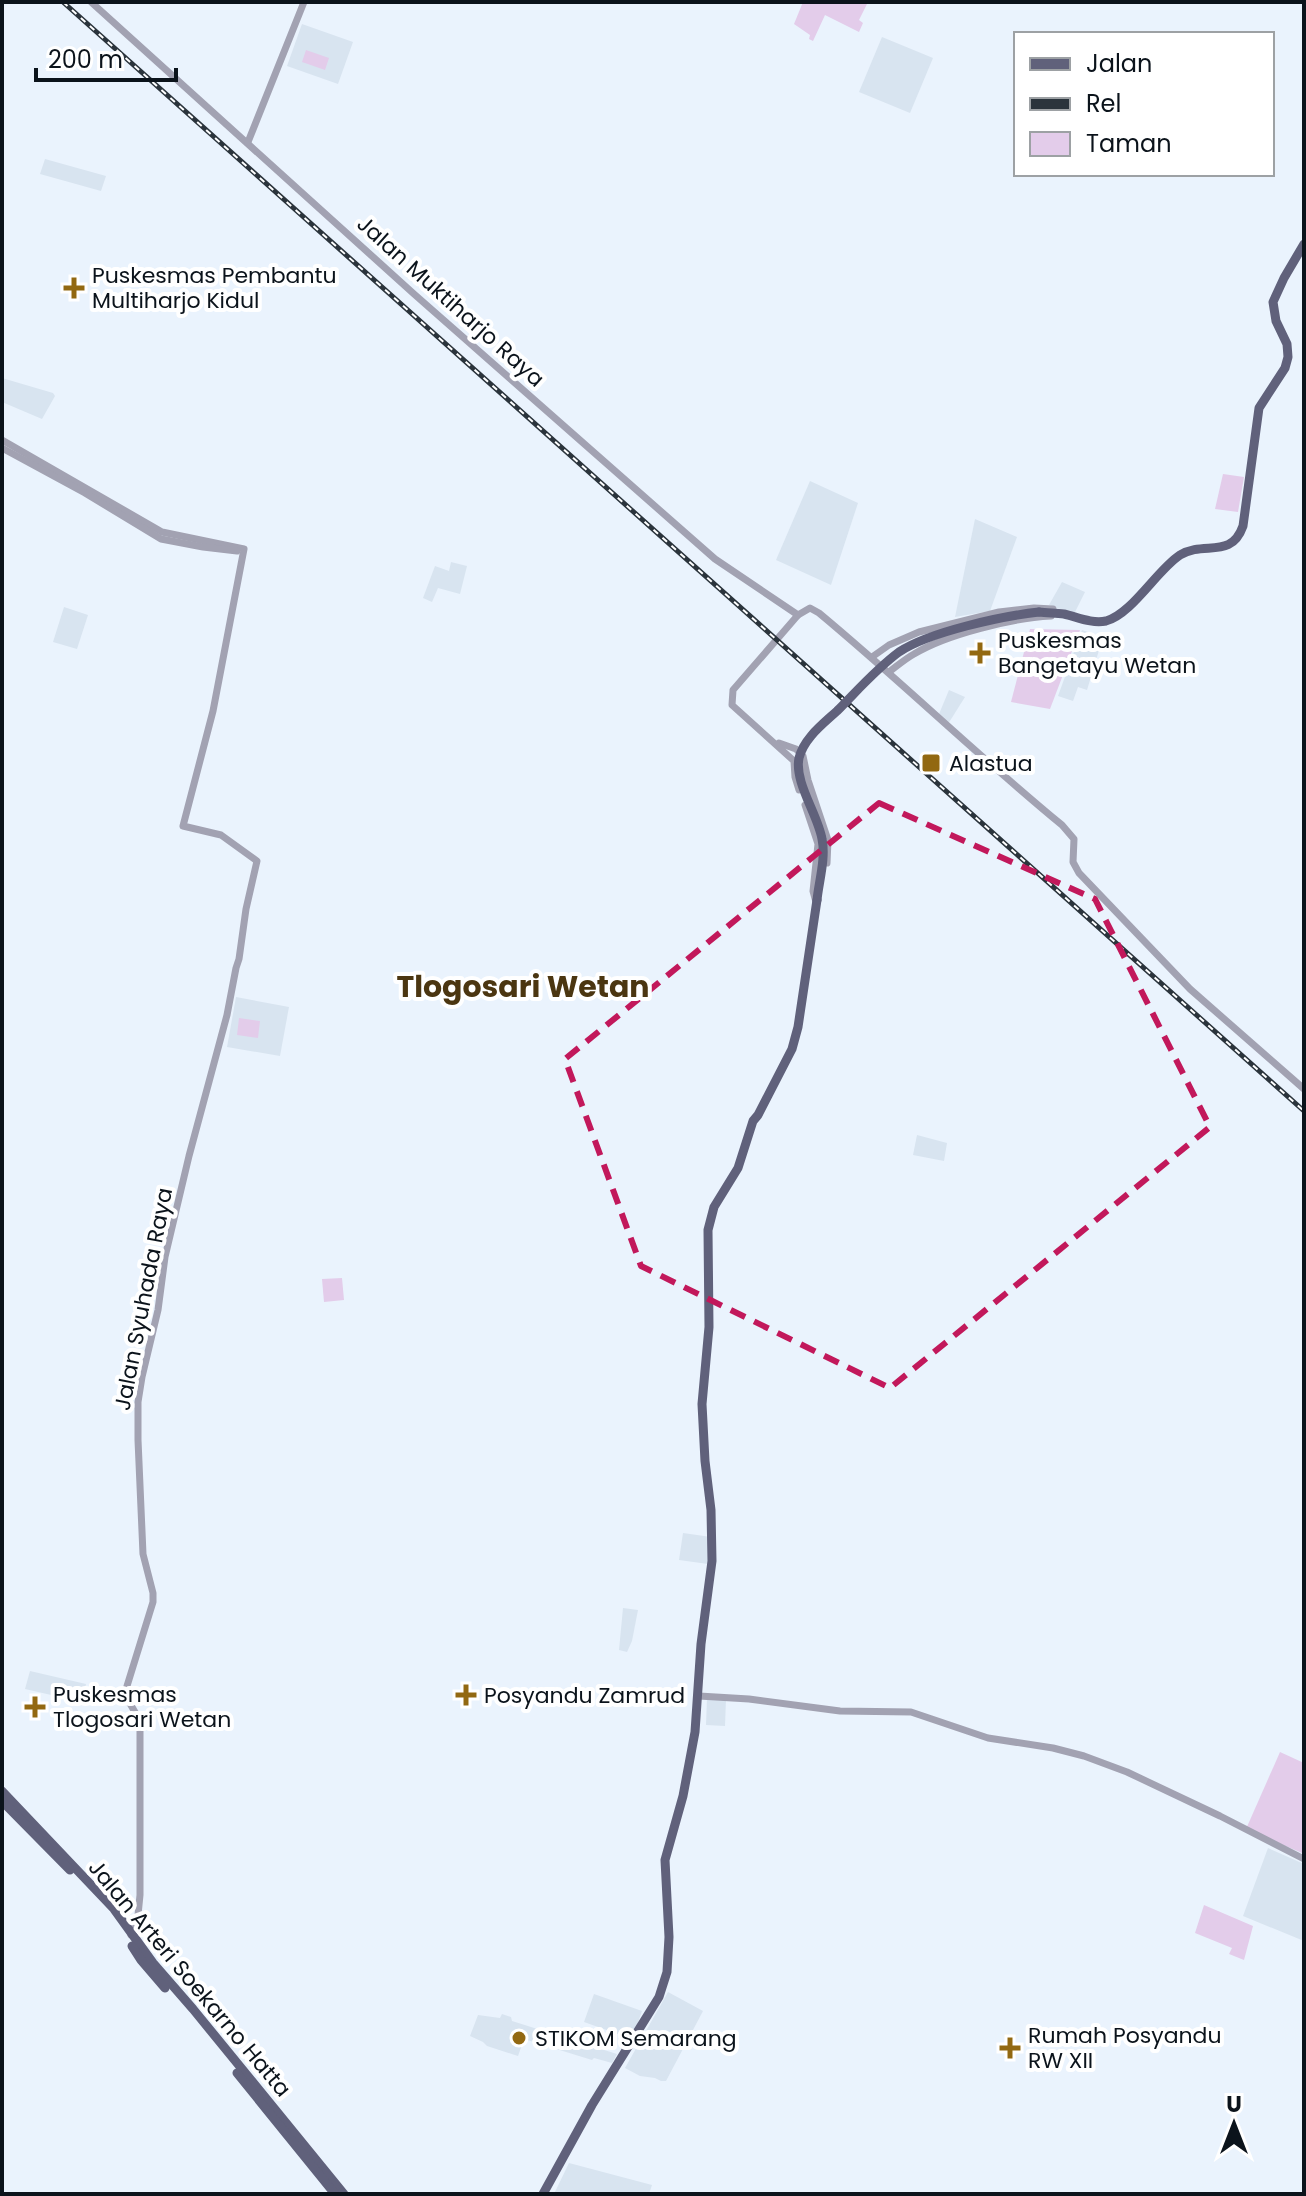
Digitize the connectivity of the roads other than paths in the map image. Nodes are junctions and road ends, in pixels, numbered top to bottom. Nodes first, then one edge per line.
1 (91, 2) edge
2 (304, 2) edge
3 (248, 142) junction
4 (1304, 244) edge
5 (2, 440) edge
6 (2, 448) edge
7 (204, 544) junction
8 (798, 615) junction
9 (1070, 616) junction
10 (872, 657) junction
11 (889, 672) junction
12 (775, 742) junction
13 (796, 749) junction
14 (794, 761) junction
15 (816, 902) junction
16 (1304, 1089) edge
17 (702, 1696) junction
18 (2, 1791) edge
19 (2, 1801) edge
20 (1304, 1859) edge
21 (131, 1935) junction
22 (308, 2154) junction
23 (335, 2194) edge
24 (344, 2194) edge
25 (545, 2194) edge

1 - 3 street, Jalan Muktiharjo Raya
2 - 3 street
3 - 8 street, Jalan Muktiharjo Raya
4 - 9 main road
5 - 7 street
6 - 7 street
7 - 21 street, Jalan Syuhada Raya
8 - 10 street
8 - 12 street
9 - 10 street
9 - 11 street
9 - 15 main road, bridge
10 - 11 street
11 - 16 street
12 - 13 street
12 - 14 street
13 - 14 street
13 - 15 street
14 - 15 street
15 - 17 main road
17 - 20 street
17 - 25 main road
18 - 21 main road, Jalan Arteri Soekarno Hatta
19 - 22 main road
21 - 22 main road, Jalan Arteri Soekarno Hatta
22 - 23 main road
22 - 24 main road, Jalan Arteri Soekarno Hatta

